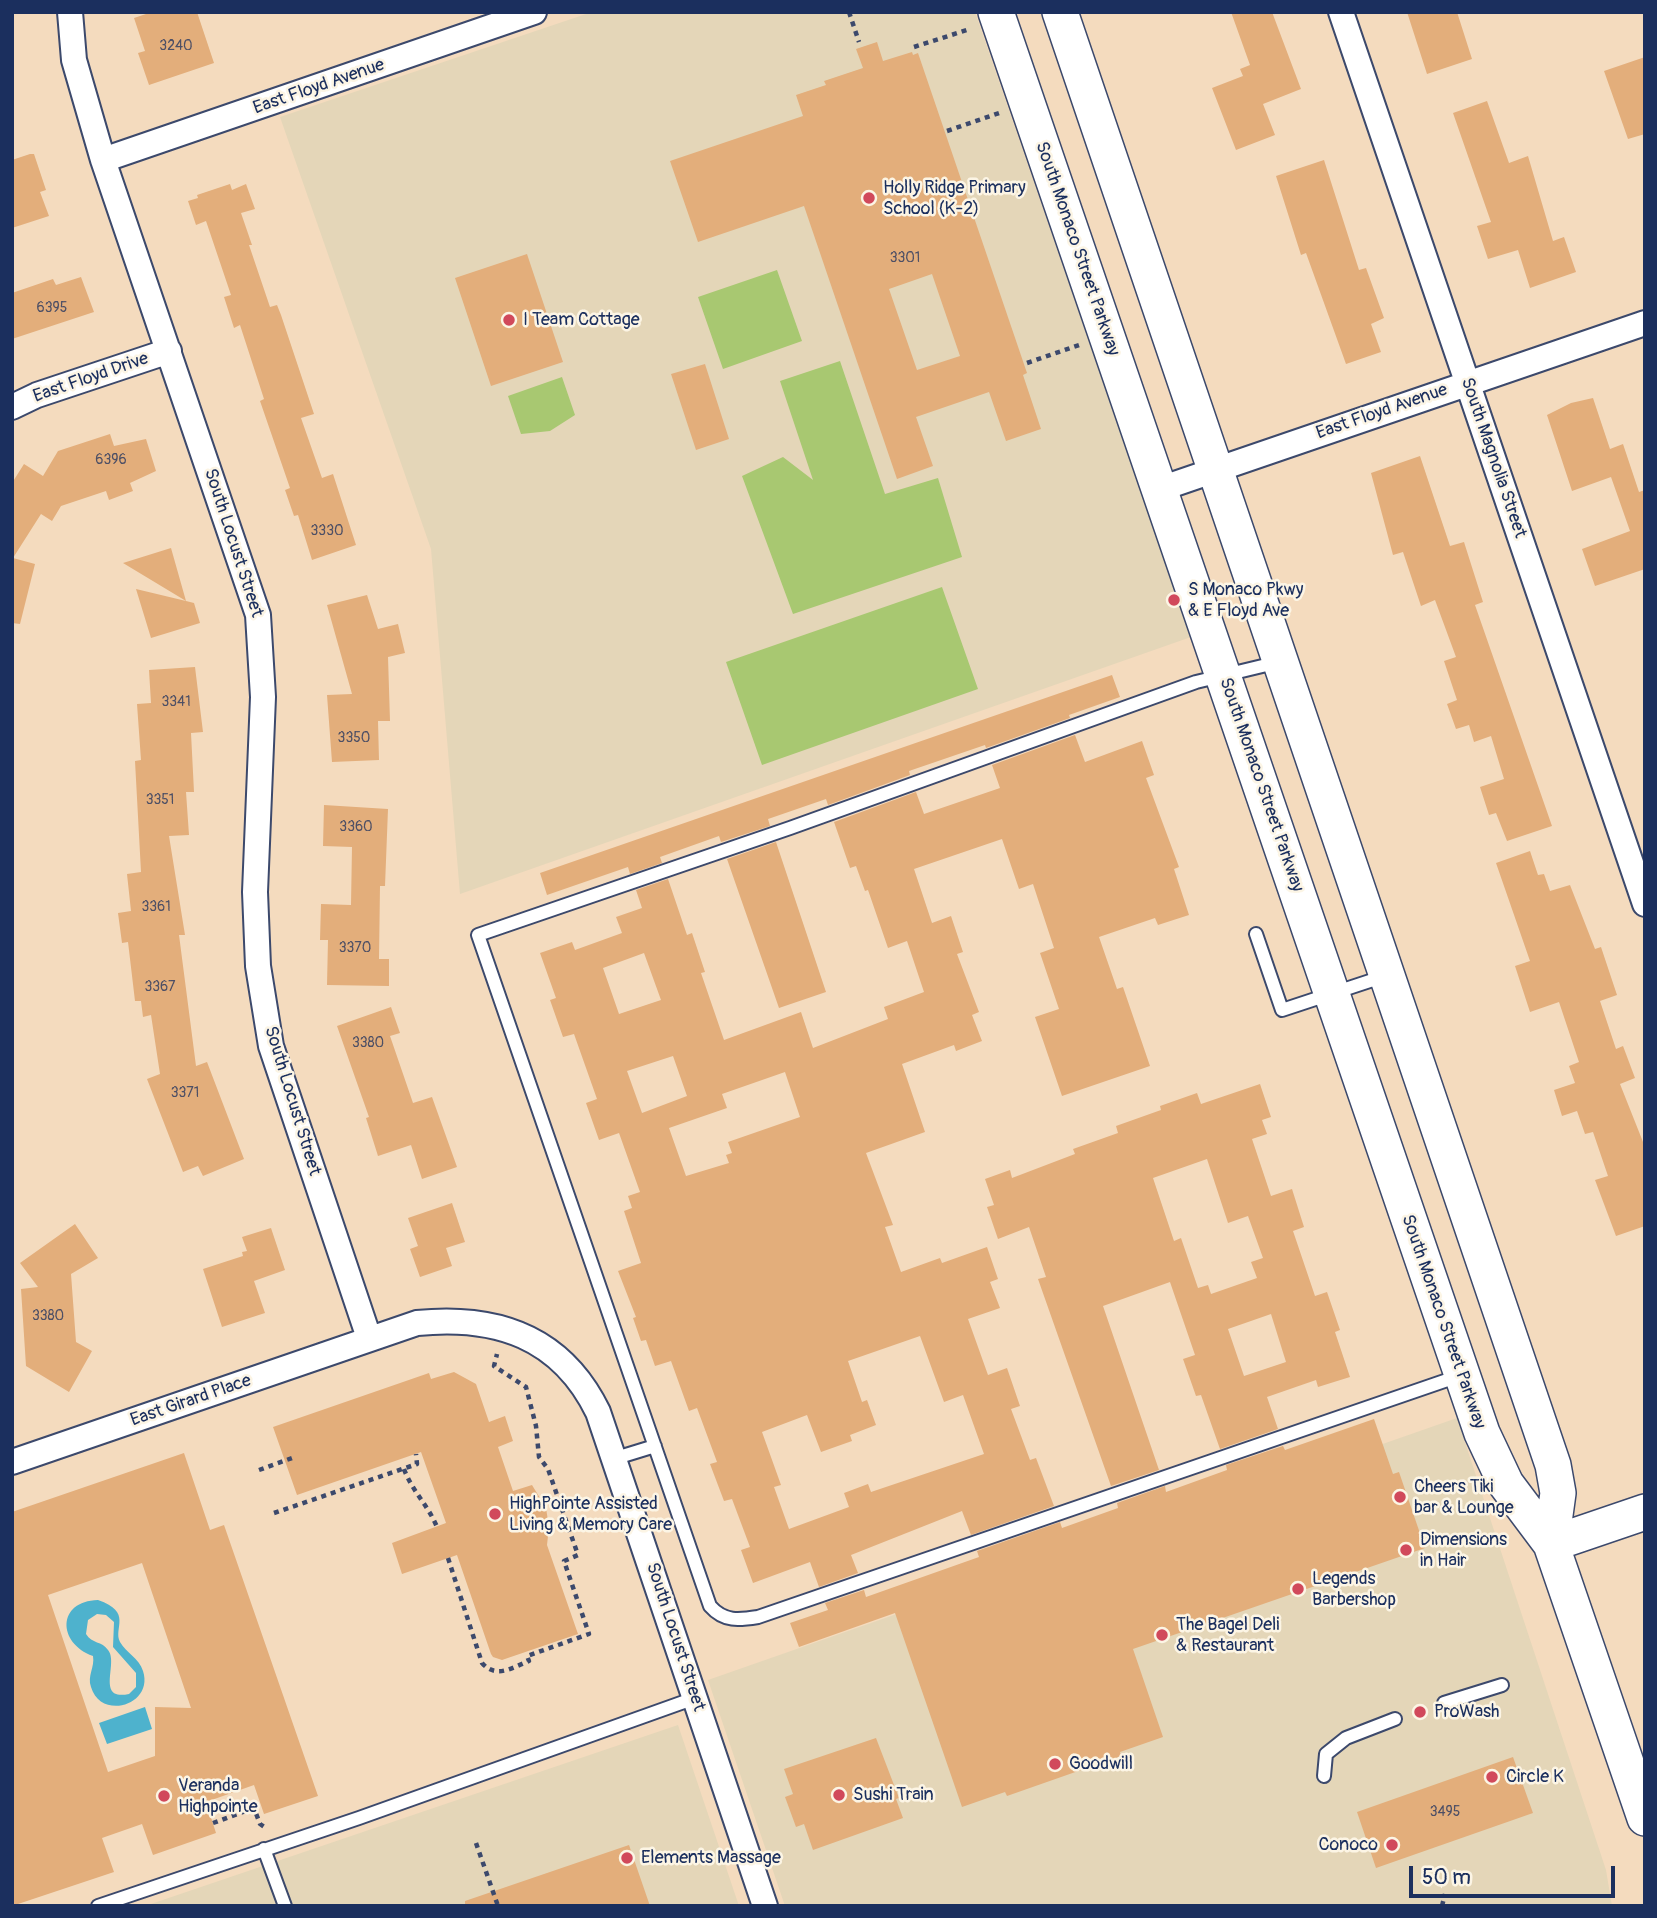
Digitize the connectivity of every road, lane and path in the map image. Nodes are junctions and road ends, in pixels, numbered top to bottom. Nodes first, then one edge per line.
1 (70, 12) edge
2 (534, 12) edge
3 (849, 12) edge
4 (1059, 12) edge
5 (1341, 12) edge
6 (986, 20) edge
7 (859, 42) dead end
8 (914, 47) dead end
9 (1004, 111) dead end
10 (947, 131) dead end
11 (103, 160) junction
12 (1645, 323) edge
13 (1084, 344) dead end
14 (169, 351) junction
15 (1027, 363) dead end
16 (1467, 383) junction
17 (12, 407) edge
18 (1217, 470) junction
19 (1160, 489) junction
20 (1280, 662) junction
21 (1224, 676) junction
22 (1645, 904) edge
23 (1256, 934) dead end
24 (1386, 976) junction
25 (1331, 994) junction
26 (369, 1338) junction
27 (497, 1353) dead end
28 (1461, 1375) junction
29 (655, 1446) junction
30 (416, 1454) dead end
31 (292, 1458) dead end
32 (616, 1458) junction
33 (12, 1462) edge
34 (404, 1469) junction
35 (259, 1470) dead end
36 (274, 1513) dead end
37 (1645, 1513) edge
38 (437, 1527) dead end
39 (1551, 1544) junction
40 (448, 1558) dead end
41 (1502, 1685) dead end
42 (695, 1698) junction
43 (1444, 1703) dead end
44 (1395, 1719) dead end
45 (1324, 1776) dead end
46 (1645, 1818) edge
47 (213, 1823) dead end
48 (266, 1828) dead end
49 (476, 1843) dead end
50 (264, 1849) junction
51 (1445, 1894) dead end
52 (98, 1906) edge
53 (285, 1906) edge
54 (498, 1906) edge
55 (765, 1906) edge
56 (1442, 1906) edge

1 - 11 street, South Locust Street
2 - 11 street, East Floyd Avenue
3 - 7 path
4 - 18 main road, South Monaco Street Parkway
5 - 16 street, South Magnolia Street
6 - 8 path
6 - 19 main road, South Monaco Street Parkway
9 - 10 path
11 - 14 street, South Locust Street
12 - 16 street, East Floyd Avenue
13 - 15 path
14 - 17 street, East Floyd Drive
14 - 26 street, South Locust Street
16 - 18 street, East Floyd Avenue
16 - 22 street, South Magnolia Street
18 - 19 street, East Floyd Avenue
18 - 20 main road, South Monaco Street Parkway
19 - 21 main road, South Monaco Street Parkway
20 - 21 lane
20 - 24 main road, South Monaco Street Parkway
21 - 25 main road, South Monaco Street Parkway
21 - 29 lane
23 - 25 lane
24 - 25 lane
24 - 39 main road, South Monaco Street Parkway
25 - 28 main road, South Monaco Street Parkway
26 - 32 street, South Locust Street
26 - 33 street, East Girard Place
27 - 40 path
28 - 29 lane
28 - 39 main road, South Monaco Street Parkway
29 - 32 lane
30 - 34 path
31 - 35 path
32 - 42 street, South Locust Street
34 - 36 path
34 - 38 path
37 - 39 main road
39 - 46 main road, South Monaco Street Parkway
41 - 43 lane
42 - 50 lane
42 - 55 street, South Locust Street
44 - 45 lane
47 - 48 path
49 - 54 path
50 - 52 lane
50 - 53 lane
51 - 56 path

